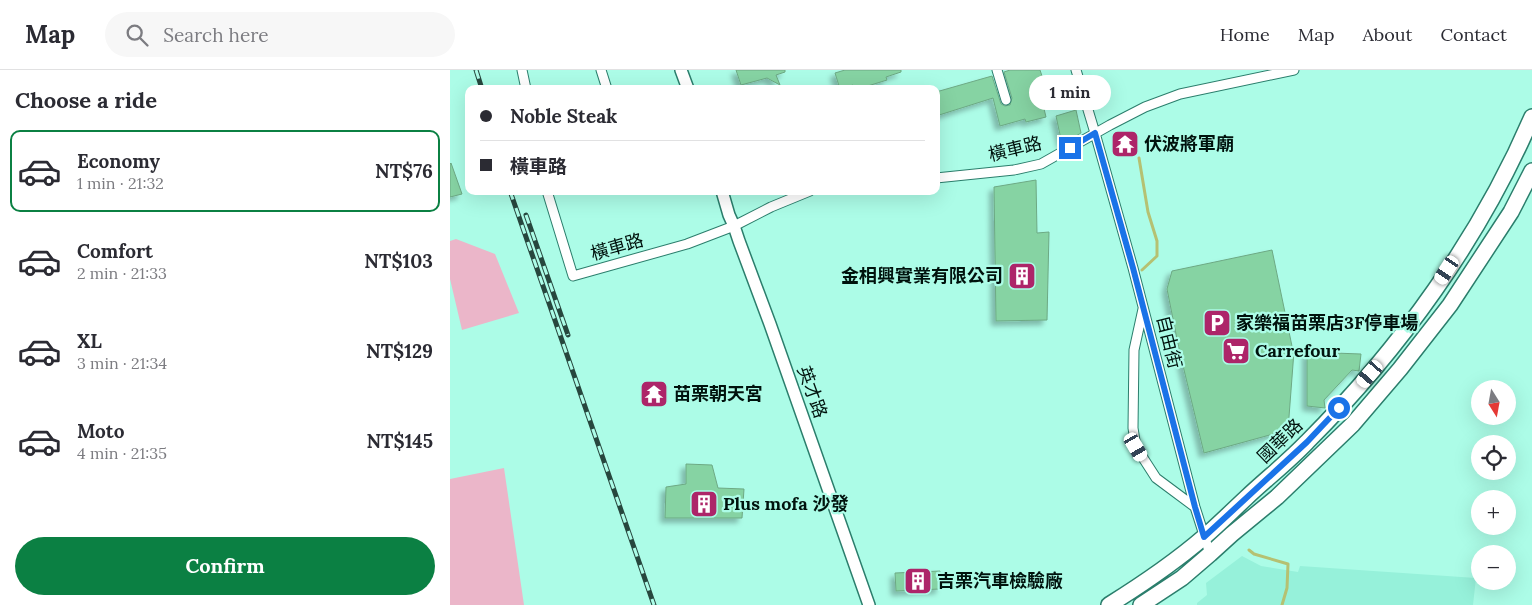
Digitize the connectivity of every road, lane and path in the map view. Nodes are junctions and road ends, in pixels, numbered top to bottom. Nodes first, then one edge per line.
1 (522, 70) edge
2 (600, 70) edge
3 (681, 70) edge
4 (997, 70) edge
5 (1076, 70) edge
6 (1294, 70) edge
7 (525, 85) edge
8 (606, 85) edge
9 (687, 85) edge
10 (1006, 100) dead end
11 (1532, 117) edge
12 (1095, 133) junction
13 (1532, 171) edge
14 (940, 178) edge
15 (548, 195) edge
16 (723, 195) edge
17 (800, 195) edge
18 (734, 226) junction
19 (1462, 247) junction
20 (1480, 258) junction
21 (1143, 308) junction
22 (1195, 507) junction
23 (1204, 537) junction
24 (1210, 554) junction
25 (869, 605) edge
26 (1108, 605) edge
27 (1140, 605) edge

1 - 7 street
2 - 8 street
3 - 9 street
4 - 10 street
5 - 12 street, 自由街
6 - 12 street, 橫車路
11 - 19 main road, 國華路
12 - 14 street, 橫車路
12 - 21 street, 自由街
13 - 20 main road
15 - 18 street, 橫車路
16 - 18 street, 英才路
17 - 18 street, 橫車路
18 - 25 street, 英才路
19 - 20 main road
19 - 23 main road, 國華路
20 - 24 main road
21 - 22 street, 自由街
21 - 22 street
22 - 23 street, 自由街
23 - 24 street, 自由街
23 - 26 main road, 國華路
24 - 27 main road

